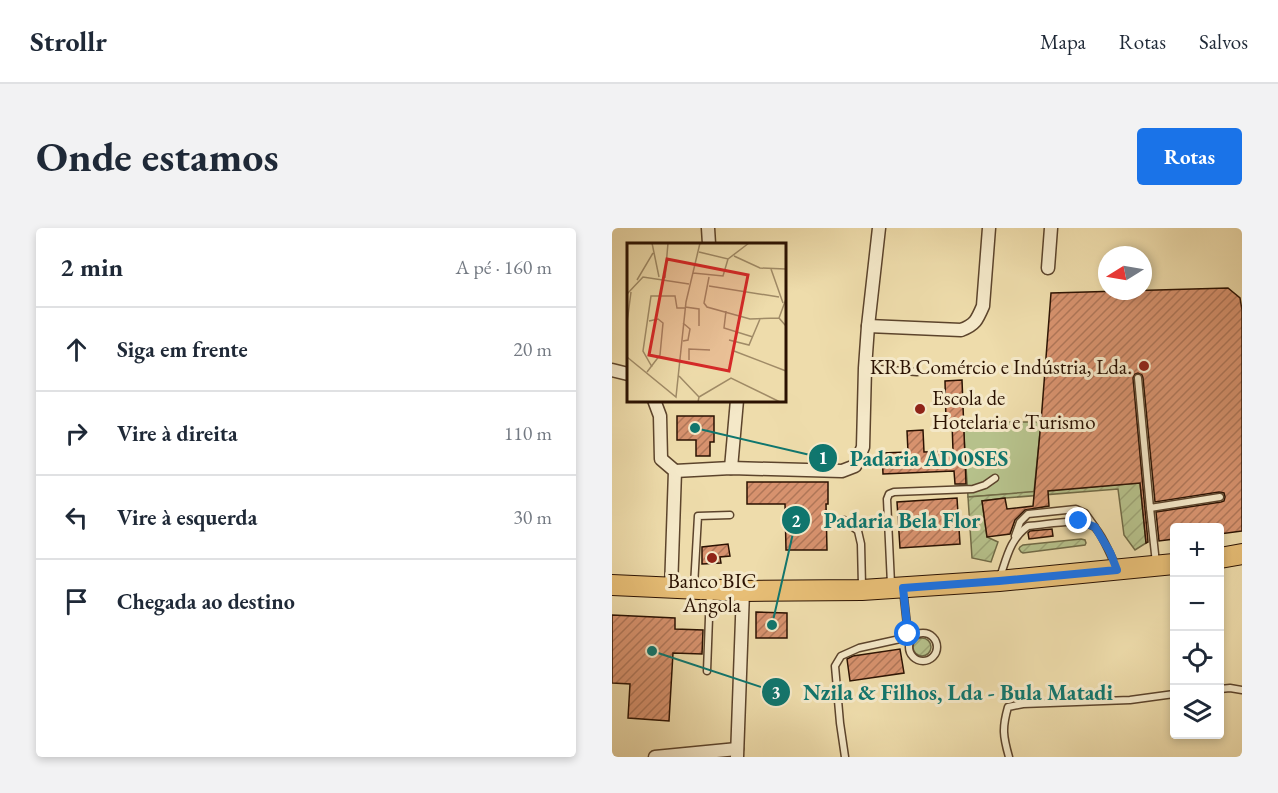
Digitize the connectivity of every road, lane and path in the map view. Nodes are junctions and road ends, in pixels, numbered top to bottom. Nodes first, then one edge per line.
1 (708, 228) edge
2 (879, 228) edge
3 (989, 228) edge
4 (1051, 228) edge
5 (709, 243) edge
6 (1048, 268) dead end
7 (868, 326) junction
8 (865, 368) junction
9 (612, 370) edge
10 (917, 372) dead end
11 (627, 374) edge
12 (1138, 378) dead end
13 (655, 402) edge
14 (737, 402) edge
15 (730, 468) junction
16 (675, 471) junction
17 (994, 478) dead end
18 (1220, 497) dead end
19 (1150, 508) junction
20 (730, 515) dead end
21 (844, 520) dead end
22 (1095, 527) junction
23 (1014, 538) junction
24 (1242, 554) edge
25 (1224, 557) edge
26 (1166, 565) edge
27 (1117, 570) junction
28 (999, 581) junction
29 (612, 585) edge
30 (897, 588) junction
31 (670, 589) junction
32 (702, 590) junction
33 (862, 590) junction
34 (743, 591) junction
35 (912, 638) junction
36 (707, 671) dead end
37 (1224, 689) edge
38 (1242, 690) edge
39 (1170, 695) edge
40 (737, 753) edge
41 (655, 757) edge
42 (845, 757) edge
43 (1009, 757) edge

1 - 5 street
2 - 7 street
3 - 7 street
4 - 6 street
7 - 8 street
8 - 10 lane
8 - 15 street
9 - 11 street
12 - 19 lane
13 - 16 street
14 - 15 street
15 - 16 street
16 - 31 street
17 - 30 lane
18 - 19 lane
19 - 26 lane
20 - 32 lane
21 - 33 lane
22 - 23 lane
22 - 23 lane
22 - 27 lane
23 - 28 lane
24 - 25 main road
26 - 27 main road
27 - 28 main road
28 - 30 main road
29 - 31 main road
30 - 33 main road
30 - 35 lane
31 - 32 main road
32 - 34 main road
32 - 36 lane
33 - 34 main road
34 - 40 street
35 - 35 lane
35 - 42 lane
37 - 38 lane
39 - 43 lane
40 - 41 street

